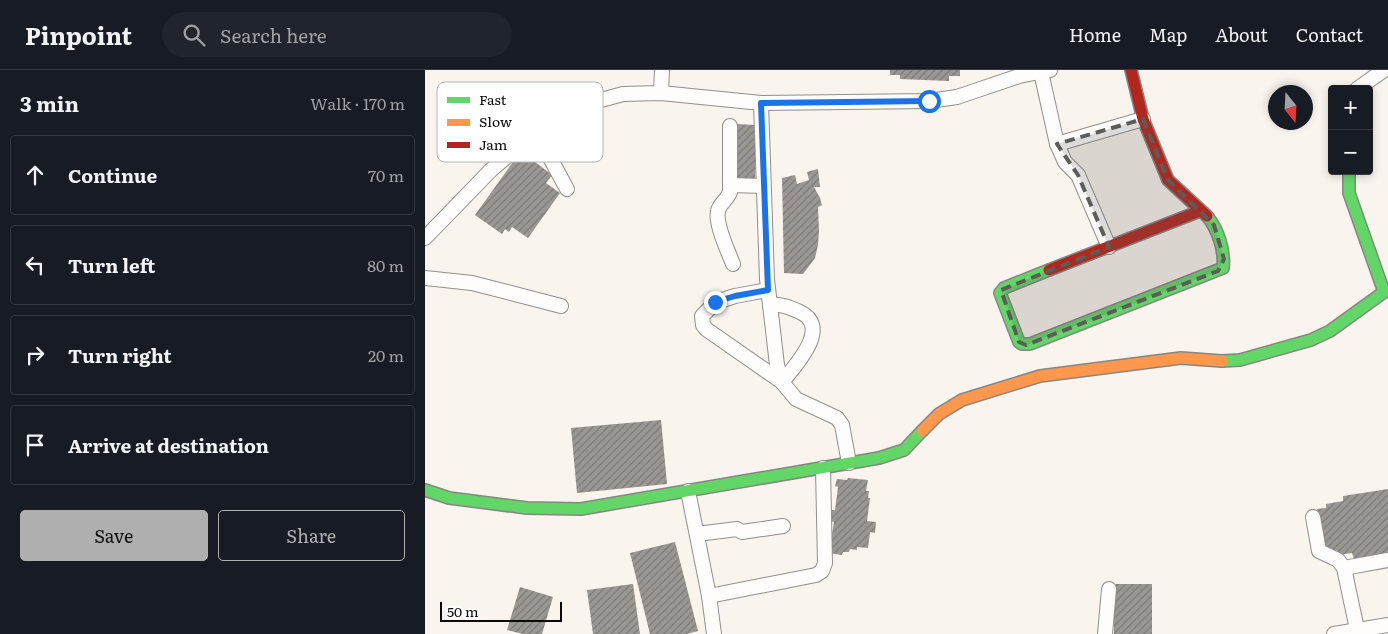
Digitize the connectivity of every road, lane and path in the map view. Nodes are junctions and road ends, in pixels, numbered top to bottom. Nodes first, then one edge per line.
1 (662, 70) edge
2 (1131, 70) edge
3 (1384, 70) edge
4 (1046, 71) edge
5 (1016, 73) edge
6 (1363, 85) edge
7 (661, 93) junction
8 (603, 99) edge
9 (761, 103) junction
10 (1143, 119) junction
11 (730, 126) dead end
12 (1057, 144) junction
13 (500, 162) edge
14 (553, 162) edge
15 (1349, 175) edge
16 (730, 185) junction
17 (763, 186) junction
18 (567, 188) dead end
19 (1200, 212) junction
20 (425, 238) edge
21 (1109, 247) junction
22 (733, 264) dead end
23 (425, 278) edge
24 (768, 290) junction
25 (770, 305) junction
26 (561, 306) dead end
27 (782, 382) junction
28 (849, 463) junction
29 (823, 468) junction
30 (425, 490) edge
31 (688, 492) junction
32 (1313, 516) dead end
33 (783, 526) dead end
34 (697, 538) junction
35 (1388, 560) edge
36 (1344, 568) junction
37 (1109, 589) dead end
38 (709, 596) junction
39 (1388, 626) edge
40 (1357, 632) edge
41 (714, 634) edge
42 (1105, 634) edge
43 (1334, 634) edge

1 - 7 street
2 - 10 street
3 - 6 street
4 - 5 street
4 - 12 street
5 - 9 street
7 - 8 street
7 - 9 street
9 - 17 street
10 - 12 street
10 - 19 street
11 - 16 street
12 - 21 street
13 - 20 street
14 - 18 street
15 - 28 street
16 - 17 street
16 - 22 street
17 - 24 street
19 - 21 street
19 - 21 street
23 - 26 street
24 - 25 street
24 - 27 street
25 - 27 street
25 - 27 street
27 - 28 street
28 - 29 street
29 - 31 street
29 - 38 street
30 - 31 street
31 - 34 street
32 - 36 street
33 - 34 street
34 - 38 street
35 - 36 street
36 - 40 street
37 - 42 street
38 - 41 street
39 - 40 street
40 - 43 street

